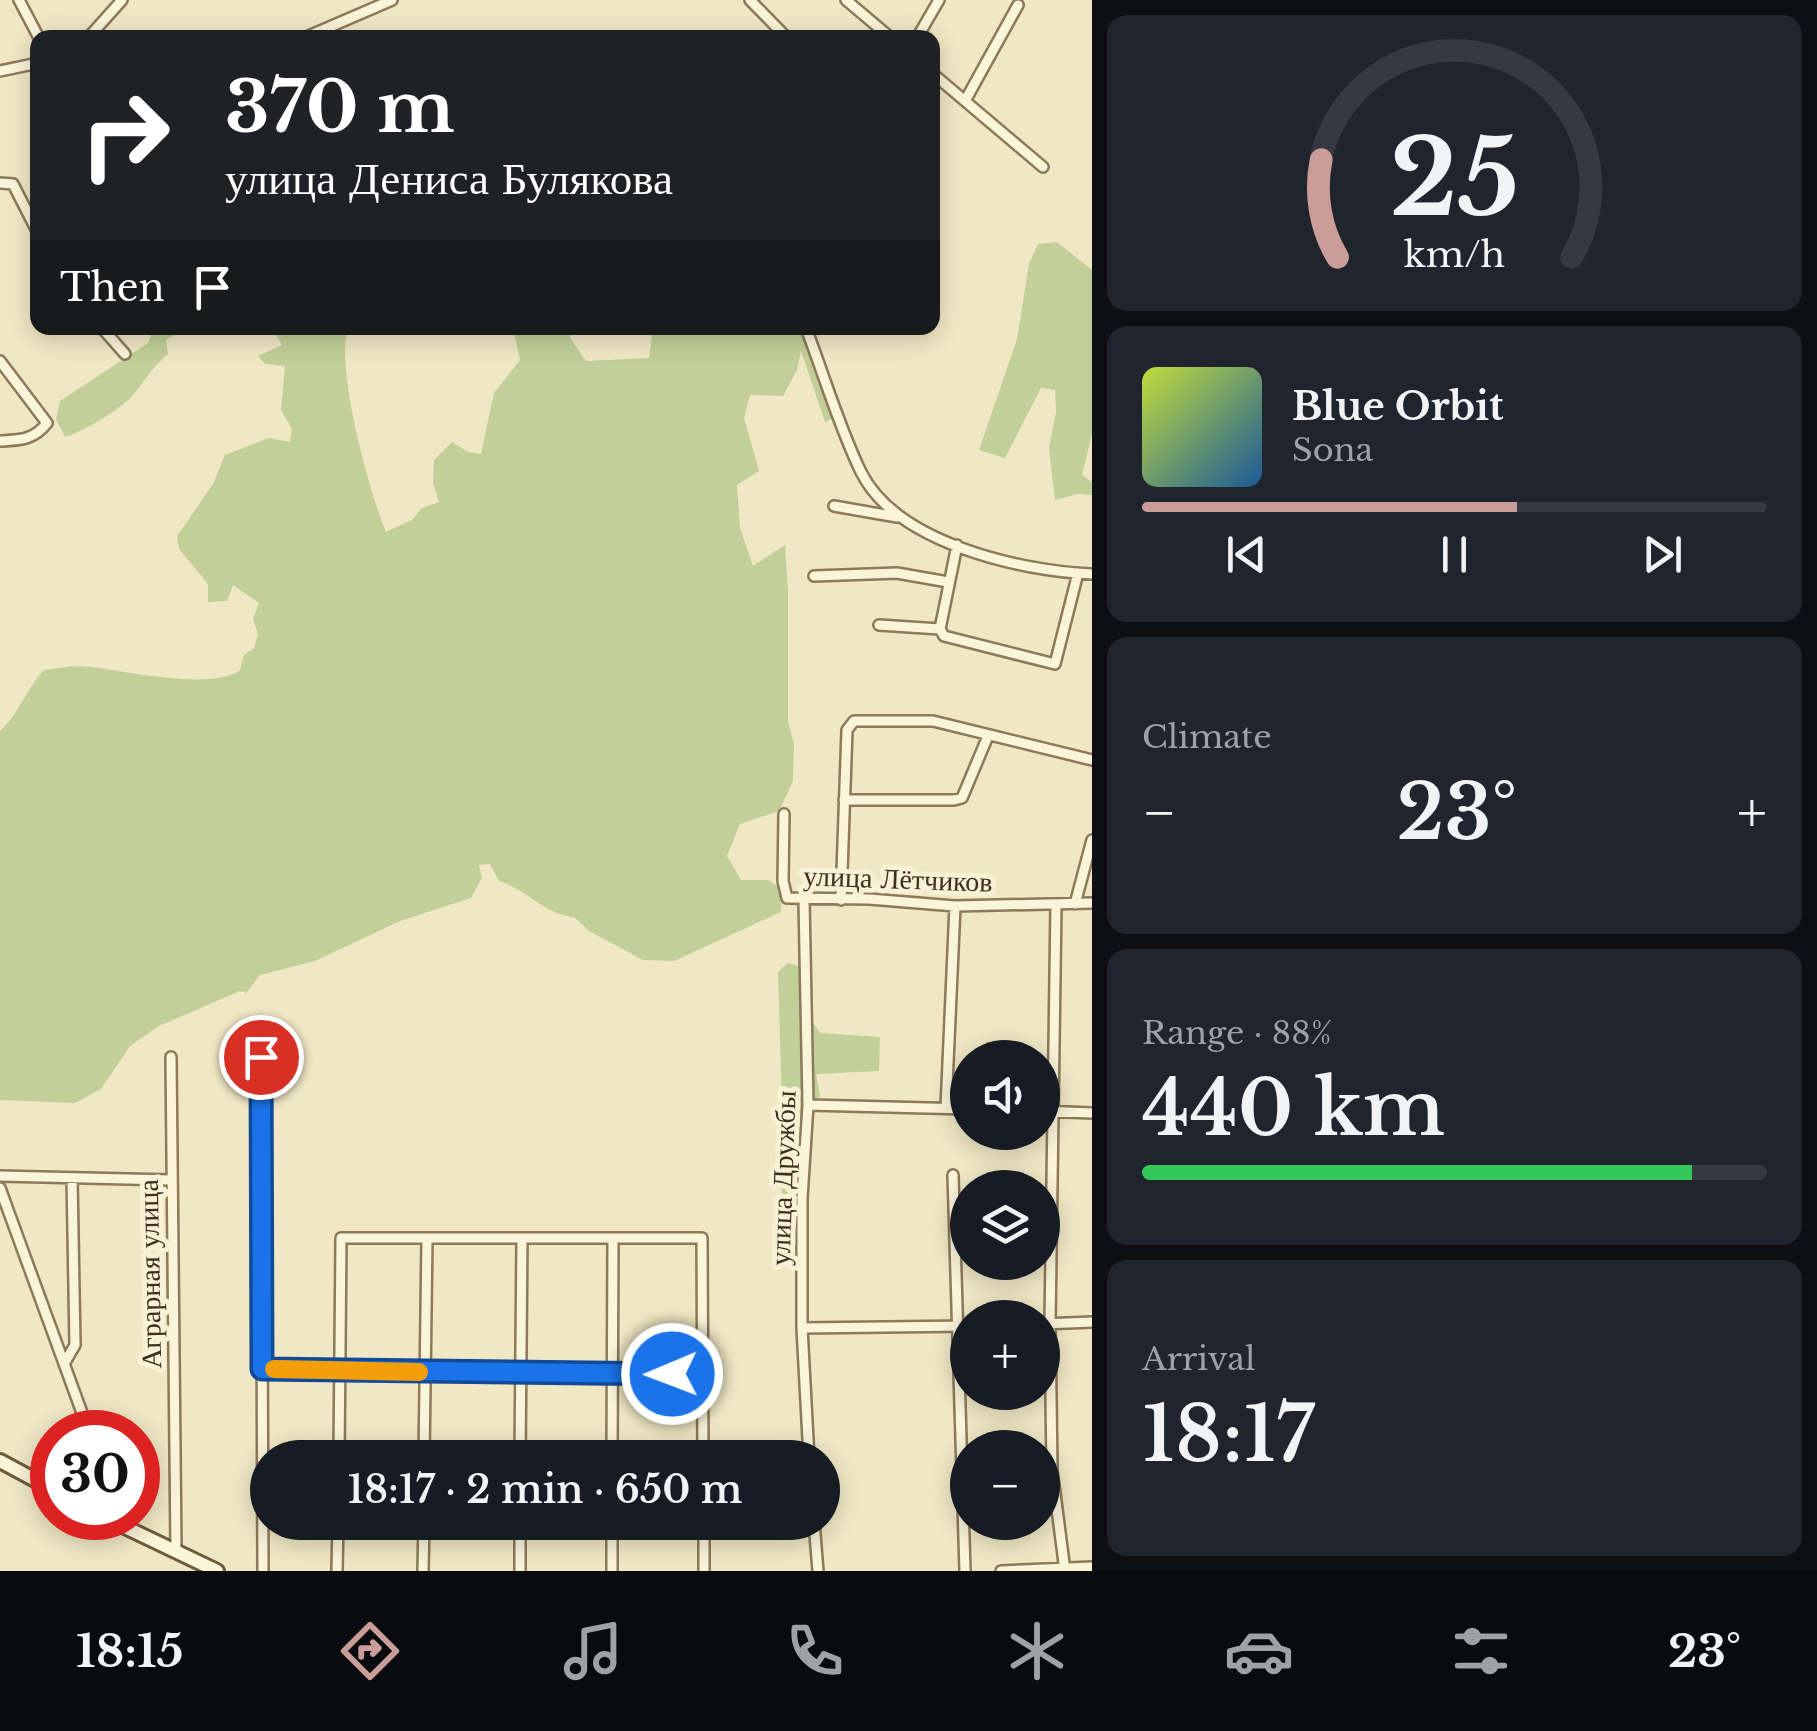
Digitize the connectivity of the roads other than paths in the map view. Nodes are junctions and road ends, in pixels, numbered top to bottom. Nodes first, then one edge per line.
1 (19, 0) edge
2 (122, 0) edge
3 (392, 0) edge
4 (750, 0) edge
5 (846, 0) edge
6 (939, 0) edge
7 (1018, 5) dead end
8 (35, 30) edge
9 (95, 30) edge
10 (323, 30) edge
11 (778, 30) edge
12 (882, 30) edge
13 (922, 30) edge
14 (30, 65) edge
15 (0, 71) edge
16 (940, 80) edge
17 (965, 100) junction
18 (1043, 167) dead end
19 (0, 183) edge
20 (23, 204) junction
21 (30, 204) edge
22 (30, 218) edge
23 (108, 335) edge
24 (809, 335) edge
25 (124, 354) dead end
26 (0, 361) edge
27 (0, 442) edge
28 (834, 506) dead end
29 (896, 518) junction
30 (958, 544) junction
31 (1078, 573) junction
32 (1092, 574) edge
33 (814, 576) dead end
34 (948, 582) junction
35 (879, 625) dead end
36 (940, 629) junction
37 (988, 736) junction
38 (1092, 760) edge
39 (844, 800) junction
40 (784, 814) dead end
41 (1092, 840) edge
42 (804, 900) junction
43 (840, 900) junction
44 (1092, 903) edge
45 (1075, 904) junction
46 (1056, 905) junction
47 (956, 906) junction
48 (1049, 1040) edge
49 (171, 1057) dead end
50 (261, 1057) dead end
51 (808, 1104) junction
52 (946, 1108) junction
53 (950, 1108) edge
54 (1060, 1112) edge
55 (1092, 1113) edge
56 (1046, 1150) edge
57 (0, 1176) edge
58 (72, 1178) junction
59 (171, 1180) junction
60 (0, 1188) edge
61 (427, 1238) junction
62 (522, 1238) junction
63 (613, 1238) junction
64 (1046, 1300) edge
65 (1092, 1322) edge
66 (1060, 1323) edge
67 (950, 1327) edge
68 (802, 1328) junction
69 (64, 1364) junction
70 (262, 1369) junction
71 (340, 1369) junction
72 (426, 1372) junction
73 (521, 1372) junction
74 (702, 1373) junction
75 (612, 1374) junction
76 (82, 1410) edge
77 (958, 1410) edge
78 (1050, 1410) edge
79 (339, 1440) edge
80 (424, 1440) edge
81 (520, 1440) edge
82 (612, 1440) edge
83 (703, 1440) edge
84 (808, 1440) edge
85 (0, 1460) edge
86 (30, 1477) edge
87 (154, 1540) edge
88 (338, 1540) edge
89 (424, 1540) edge
90 (520, 1540) edge
91 (612, 1540) edge
92 (704, 1540) edge
93 (815, 1540) edge
94 (176, 1551) junction
95 (1092, 1566) edge
96 (1065, 1570) edge
97 (217, 1571) edge
98 (263, 1571) edge
99 (338, 1571) edge
100 (423, 1571) edge
101 (520, 1571) edge
102 (612, 1571) edge
103 (704, 1571) edge
104 (818, 1571) edge
105 (965, 1571) edge
106 (1001, 1571) edge

1 - 8 street
2 - 9 street
3 - 10 street
4 - 11 street
5 - 12 street
6 - 13 street
7 - 17 street
14 - 15 street
16 - 17 street
17 - 18 street
19 - 20 street
20 - 21 street
20 - 22 street
23 - 25 street
24 - 29 street
26 - 27 street
28 - 29 street
29 - 30 street
30 - 31 street
30 - 34 street
31 - 32 street
31 - 36 street
33 - 34 street
34 - 36 street
35 - 36 street
37 - 38 street
37 - 39 street
37 - 39 street
39 - 43 street
40 - 42 street, улица Лётчиков
41 - 45 street
42 - 43 street, улица Лётчиков
42 - 51 street, улица Дружбы
43 - 47 street, улица Лётчиков
44 - 45 street, улица Лётчиков
45 - 46 street, улица Лётчиков
46 - 47 street, улица Лётчиков
46 - 48 street
47 - 52 street
49 - 59 street, Аграрная улица
50 - 70 street
51 - 52 street
51 - 68 street, улица Дружбы
52 - 53 street
54 - 55 street
56 - 64 street
57 - 58 street
58 - 59 street
58 - 69 street
59 - 94 street, Аграрная улица
60 - 69 street
61 - 62 street
61 - 71 street
61 - 72 street
62 - 63 street
62 - 73 street
63 - 74 street
63 - 75 street
65 - 66 street
67 - 68 street
68 - 84 street, улица Дружбы
69 - 76 street
70 - 71 street
70 - 98 street
71 - 72 street
71 - 79 street
72 - 73 street
72 - 80 street
73 - 75 street
73 - 81 street
74 - 75 street
74 - 83 street
75 - 82 street
77 - 105 street
78 - 96 street
85 - 86 main road
87 - 94 main road
88 - 99 street
89 - 100 street
90 - 101 street
91 - 102 street
92 - 103 street
93 - 104 street
94 - 97 main road
95 - 96 street
96 - 106 street

